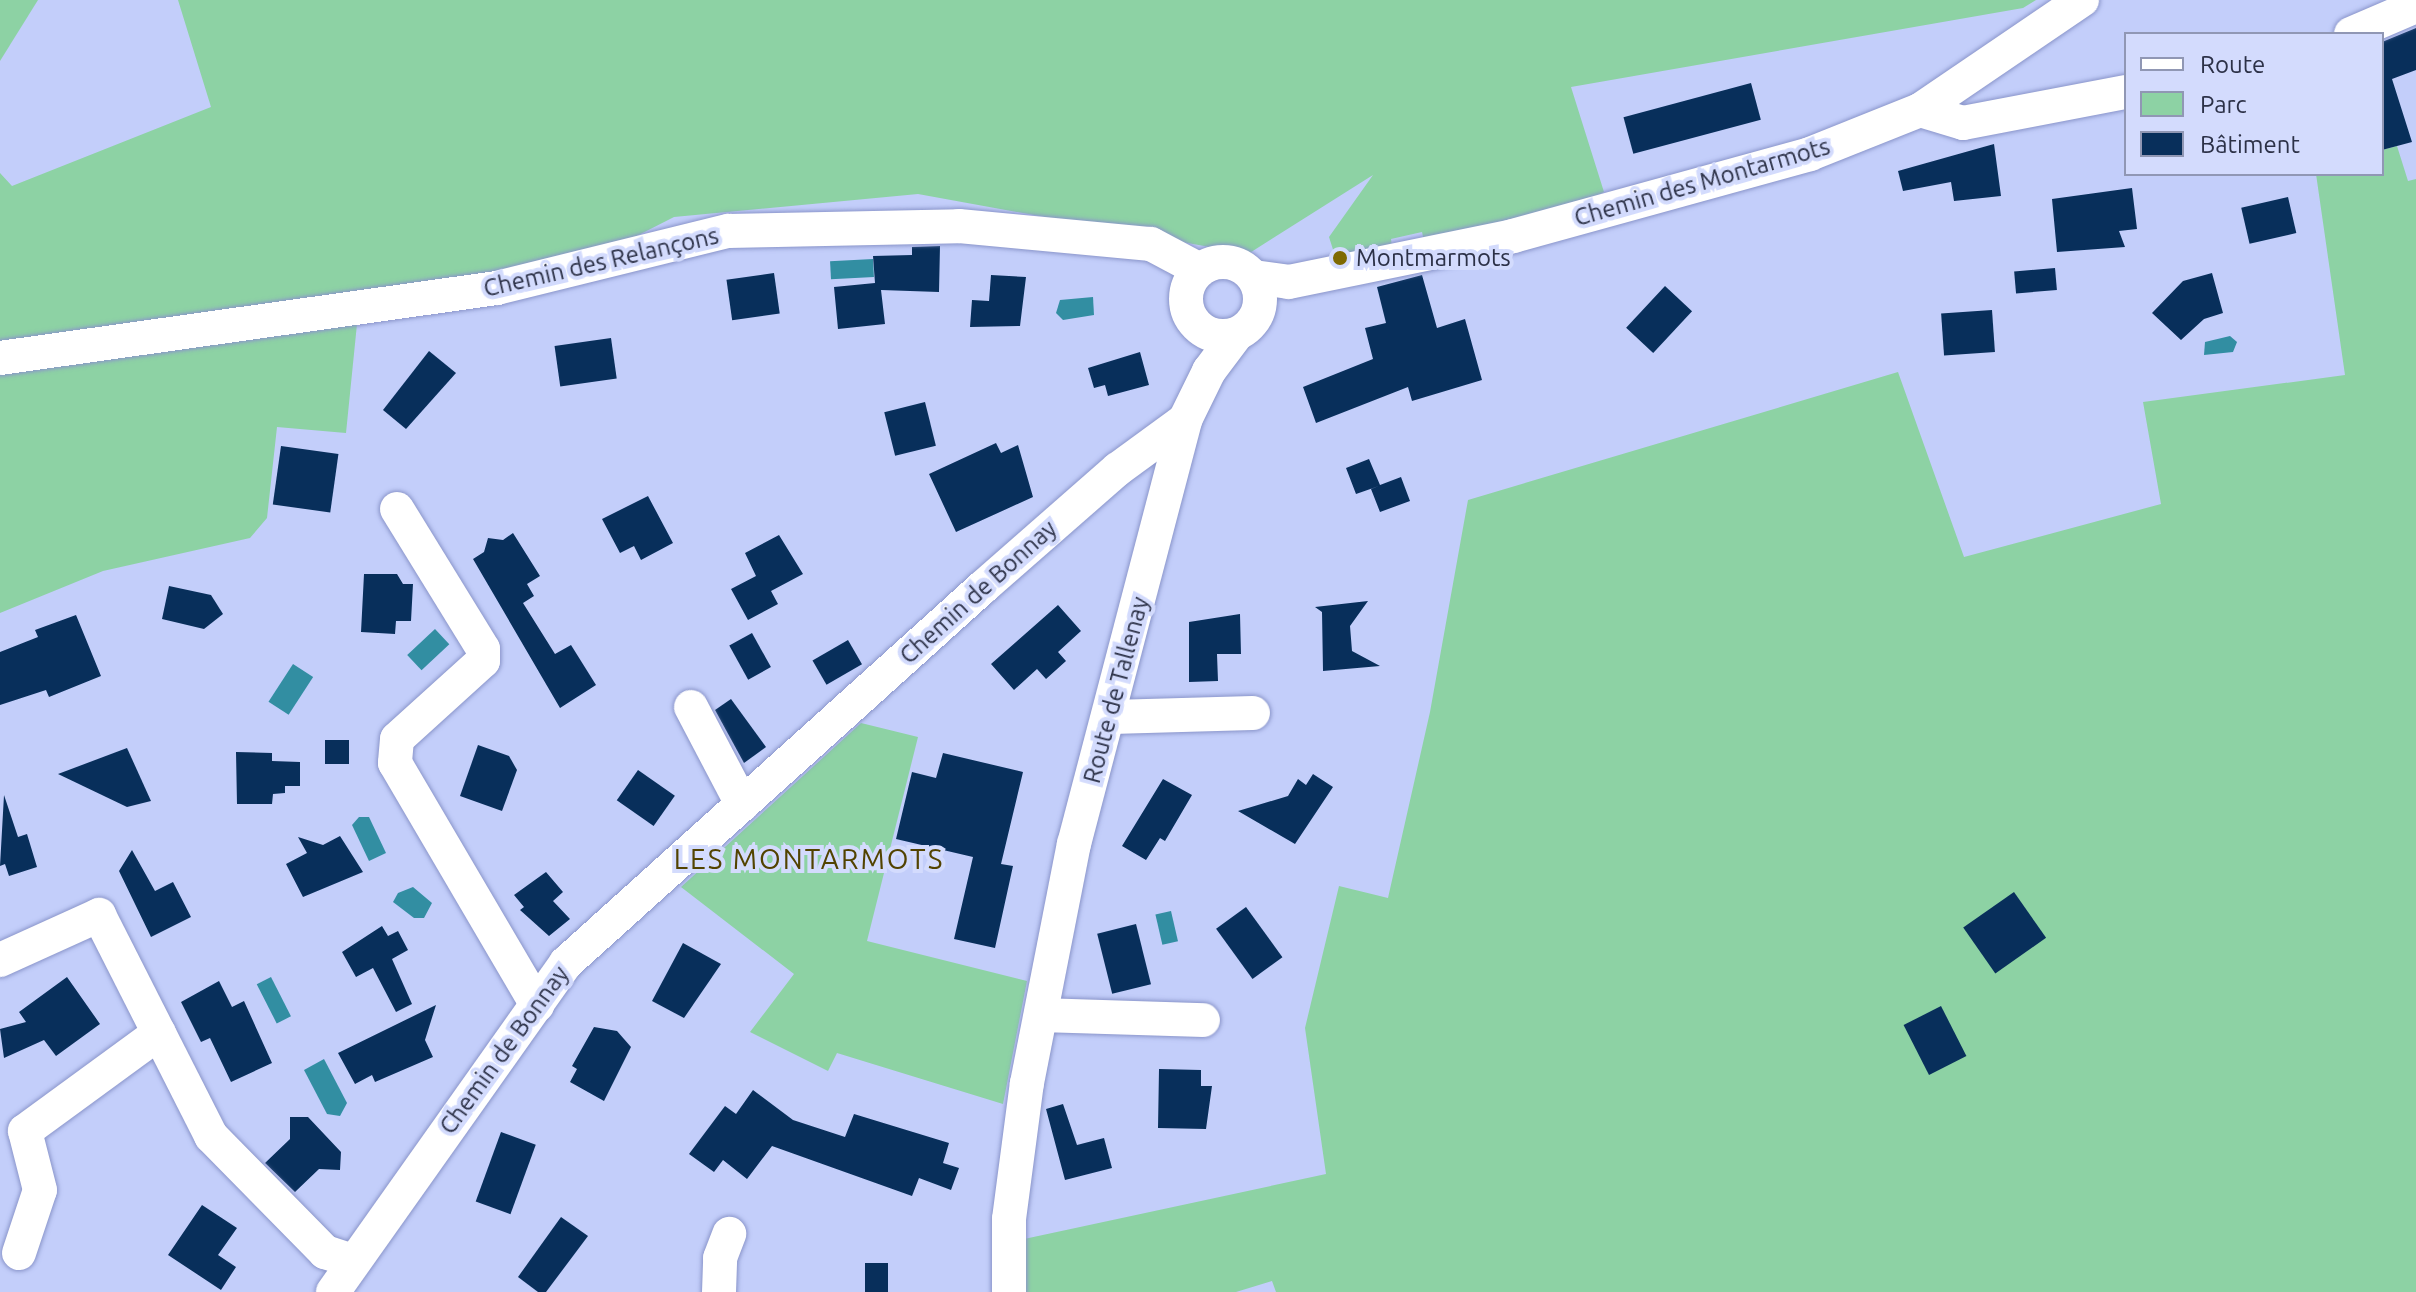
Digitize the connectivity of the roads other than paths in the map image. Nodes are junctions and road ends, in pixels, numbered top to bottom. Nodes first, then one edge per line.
1 (2082, 0) edge
2 (2416, 6) edge
3 (2356, 32) edge
4 (2124, 92) edge
5 (1920, 110) junction
6 (1200, 270) junction
7 (1268, 287) junction
8 (1221, 334) junction
9 (0, 358) edge
10 (1185, 420) junction
11 (397, 509) dead end
12 (691, 707) dead end
13 (1253, 713) dead end
14 (1111, 717) junction
15 (742, 804) junction
16 (0, 960) edge
17 (537, 1005) junction
18 (1041, 1015) junction
19 (1203, 1020) dead end
20 (159, 1033) junction
21 (729, 1234) dead end
22 (19, 1253) dead end
23 (352, 1261) junction
24 (333, 1292) edge
25 (719, 1292) edge
26 (1009, 1292) edge

1 - 5 street, Chemin des Montarmots
2 - 3 street
4 - 5 street
5 - 7 street, Chemin des Montarmots
6 - 7 street
6 - 8 street
6 - 9 street, Chemin des Relançons
7 - 8 street
8 - 10 street, Route de Tallenay
10 - 14 street, Route de Tallenay
10 - 15 street, Chemin de Bonnay
11 - 17 street
12 - 15 street
13 - 14 street
14 - 18 street, Route de Tallenay
15 - 17 street, Chemin de Bonnay
16 - 20 street
17 - 23 street, Chemin de Bonnay
18 - 19 street
18 - 26 street, Route de Tallenay
20 - 22 street
20 - 23 street
21 - 25 street
23 - 24 street, Chemin de Bonnay

